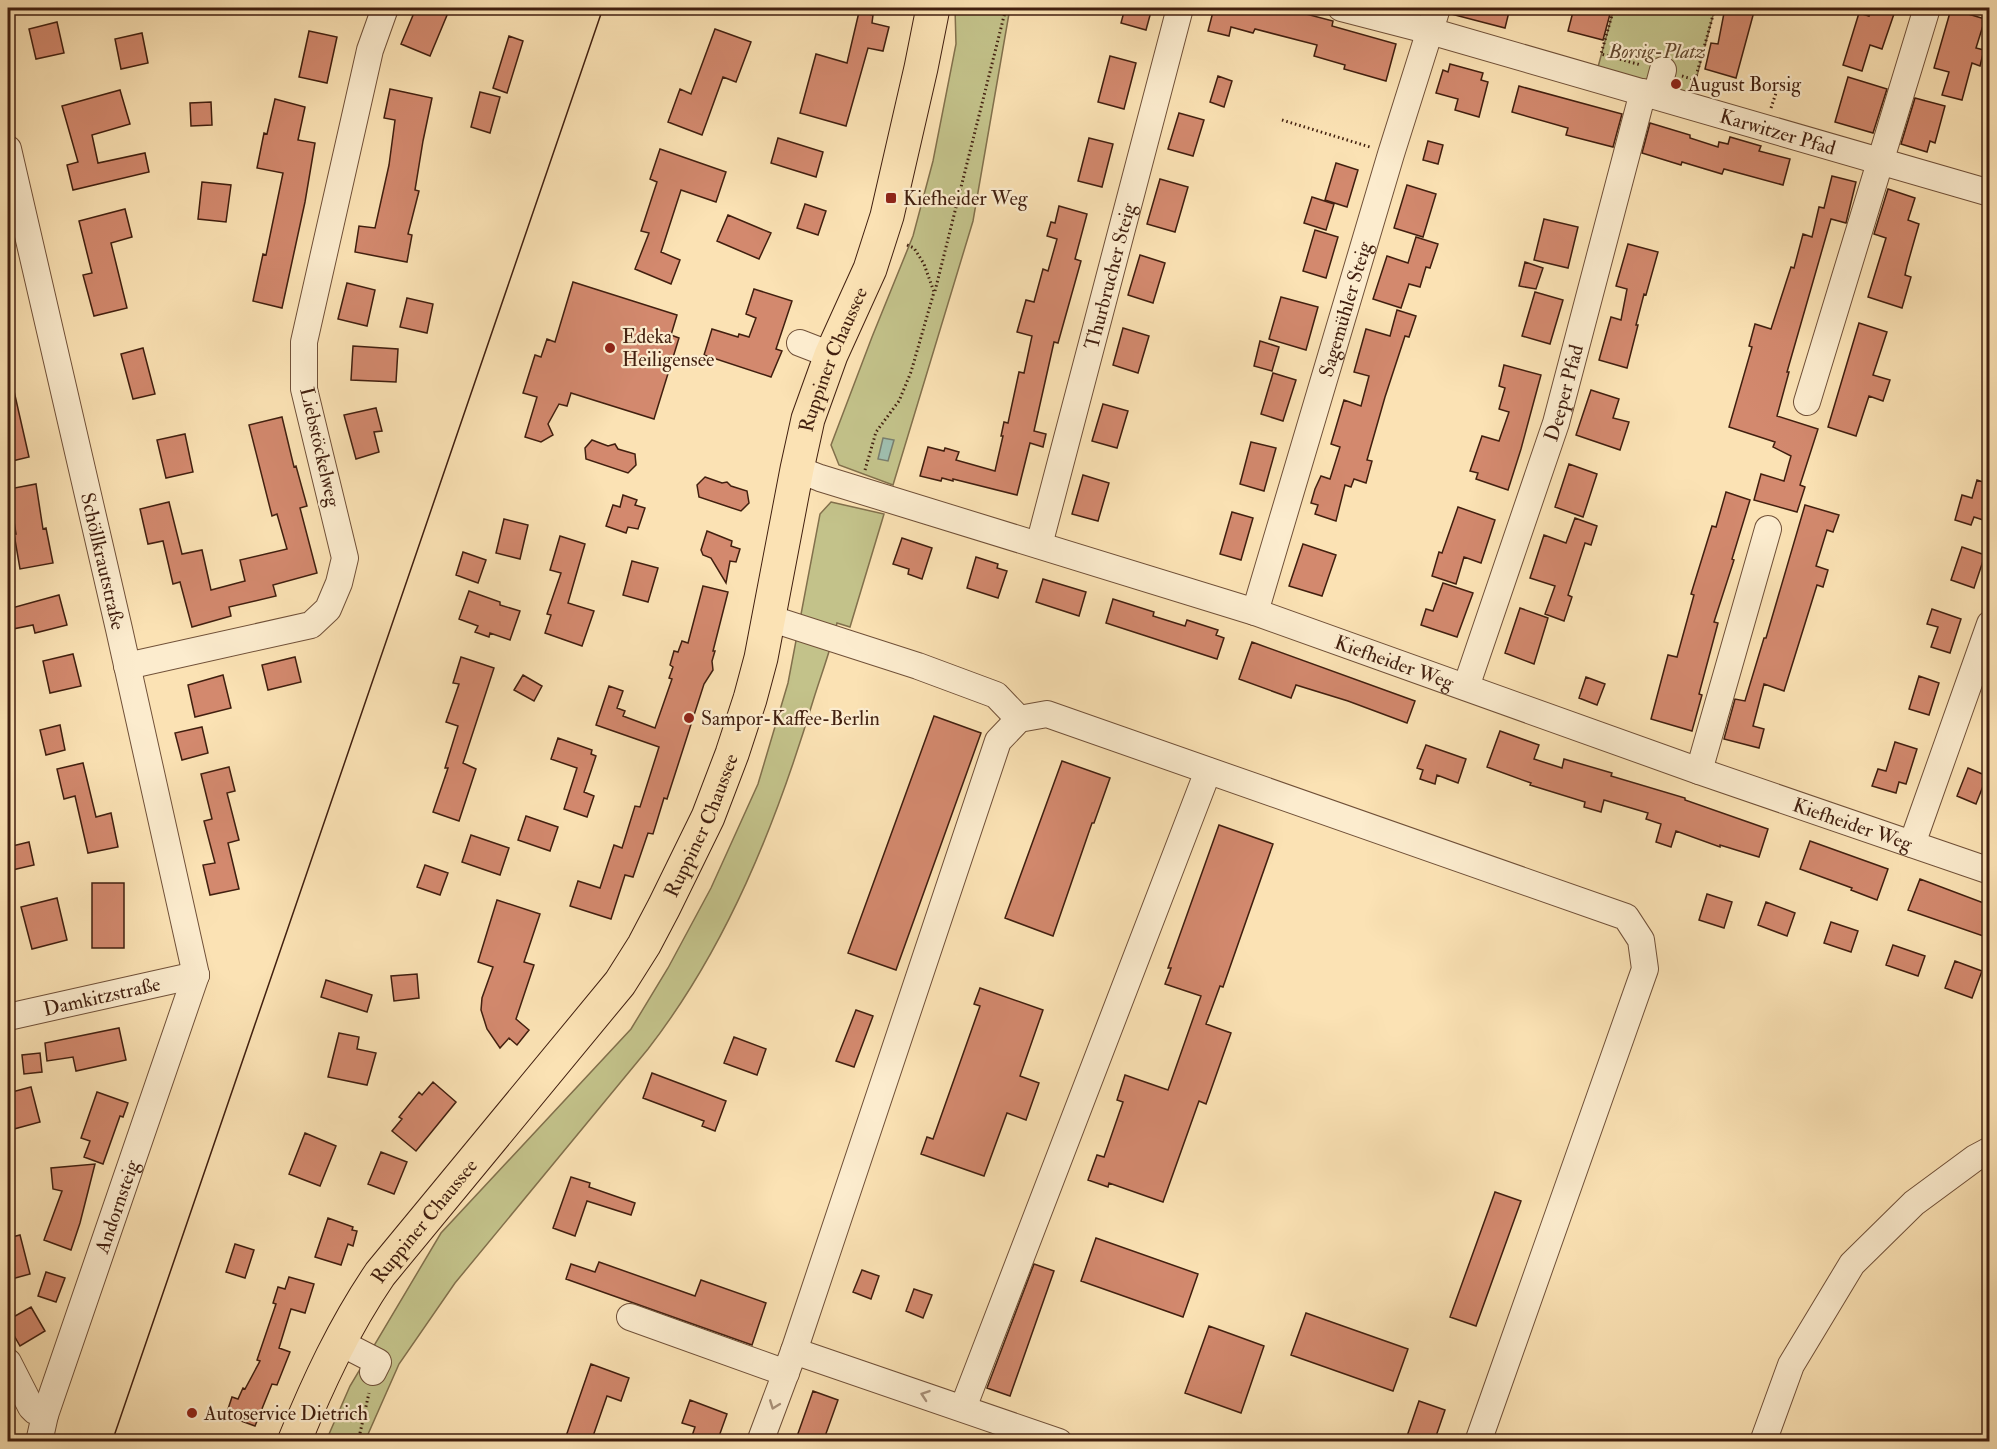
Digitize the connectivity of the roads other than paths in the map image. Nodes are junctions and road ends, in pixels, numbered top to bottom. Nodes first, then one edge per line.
1 (385, 8) edge
2 (933, 8) edge
3 (1180, 8) edge
4 (1341, 8) edge
5 (1927, 8) edge
6 (1427, 22) edge
7 (1663, 70) road end
8 (1649, 94) junction
9 (8, 149) edge
10 (1879, 161) junction
11 (1989, 193) edge
12 (800, 342) dead end
13 (831, 355) junction
14 (1807, 402) dead end
15 (796, 469) junction
16 (1768, 529) dead end
17 (1039, 545) junction
18 (1256, 612) junction
19 (769, 618) junction
20 (1989, 624) edge
21 (127, 666) junction
22 (1466, 687) junction
23 (1019, 719) junction
24 (1208, 771) junction
25 (1699, 771) junction
26 (1912, 844) junction
27 (1989, 871) edge
28 (196, 975) junction
29 (8, 1017) edge
30 (1989, 1150) edge
31 (630, 1317) dead end
32 (339, 1342) junction
33 (8, 1362) edge
34 (790, 1362) junction
35 (373, 1372) road end
36 (963, 1408) junction
37 (45, 1415) junction
38 (39, 1442) edge
39 (294, 1442) edge
40 (760, 1442) edge
41 (1059, 1442) edge
42 (1479, 1442) edge
43 (1763, 1442) edge

1 - 21 street, Liebstöckelweg
2 - 13 main road, Ruppiner Chaussee
3 - 17 street, Thurbrucher Steig
4 - 6 street, Karwitzer Pfad
5 - 10 street
6 - 8 street, Karwitzer Pfad
6 - 18 street, Sagemühler Steig
7 - 8 street, Deeper Pfad
8 - 10 street, Karwitzer Pfad
8 - 22 street, Deeper Pfad
9 - 21 street, Schöllkrautstraße
10 - 11 street, Karwitzer Pfad
10 - 14 street
12 - 13 street
13 - 15 main road, Ruppiner Chaussee
15 - 17 street, Kiefheider Weg
15 - 19 main road, Ruppiner Chaussee
16 - 25 street
17 - 18 street, Kiefheider Weg
18 - 22 street, Kiefheider Weg
19 - 23 street
19 - 32 main road, Ruppiner Chaussee
20 - 26 street
21 - 28 street, Schöllkrautstraße
22 - 25 street, Kiefheider Weg
23 - 24 street
23 - 34 street
24 - 36 street
24 - 42 street
25 - 26 street, Kiefheider Weg
26 - 27 street, Kiefheider Weg
28 - 29 street, Damkitzstraße
28 - 37 street, Andornsteig
30 - 43 street
31 - 34 street
32 - 35 street
32 - 39 main road, Ruppiner Chaussee
33 - 37 street
36 -> 34 street
34 -> 40 street
36 - 41 street
37 - 38 street, Andornsteig

